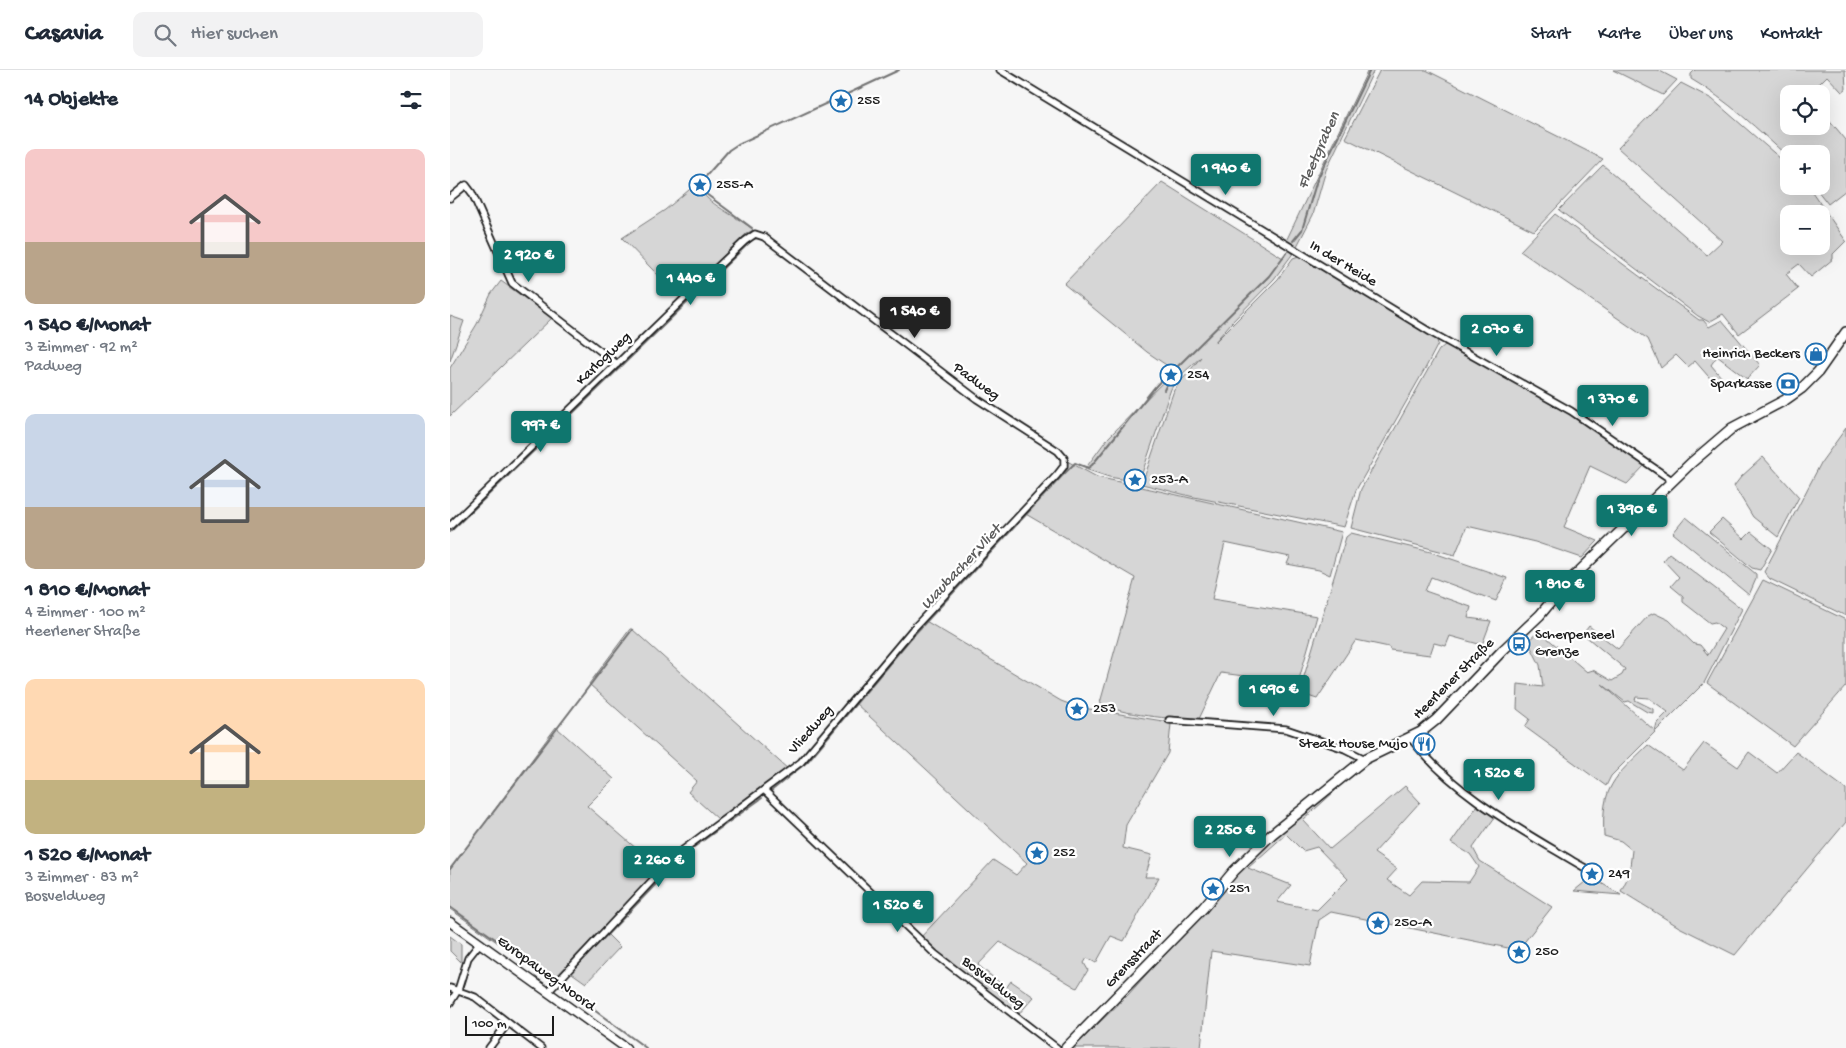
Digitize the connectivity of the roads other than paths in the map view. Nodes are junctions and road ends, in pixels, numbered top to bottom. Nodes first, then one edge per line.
1 (1000, 70) edge
2 (450, 198) edge
3 (756, 234) joint
4 (1846, 332) edge
5 (617, 364) junction
6 (1064, 458) joint
7 (1673, 481) junction
8 (450, 526) edge
9 (1169, 720) dead end
10 (1410, 737) junction
11 (1365, 759) junction
12 (764, 790) junction
13 (1594, 868) dead end
14 (1219, 888) joint
15 (450, 922) edge
16 (480, 943) junction
17 (450, 988) edge
18 (458, 990) junction
19 (548, 992) junction
20 (450, 1003) edge
21 (508, 1023) junction
22 (490, 1048) edge
23 (541, 1048) edge
24 (626, 1048) edge
25 (1057, 1048) edge
26 (1066, 1048) edge

1 - 7 street, In der Heide
2 - 5 street
3 - 5 street, Karlogweg
3 - 6 street, Padweg
4 - 7 main road, Heerlener Straße
5 - 8 street, Karlogweg
6 - 12 street, Vliedweg
7 - 10 main road, Heerlener Straße
9 - 11 street
10 - 11 main road, Heerlener Straße
10 - 13 street
11 - 14 main road, Heerlener Straße
12 - 19 street, Vliedweg
12 - 25 street, Bosveldweg
14 - 26 main road, Grensstraat
15 - 16 street, Europaweg-Noord
16 - 18 street
16 - 19 street, Europaweg-Noord
17 - 18 street
18 - 20 street
18 - 21 street
19 - 24 street, Europaweg-Noord
21 - 22 street
21 - 23 street

